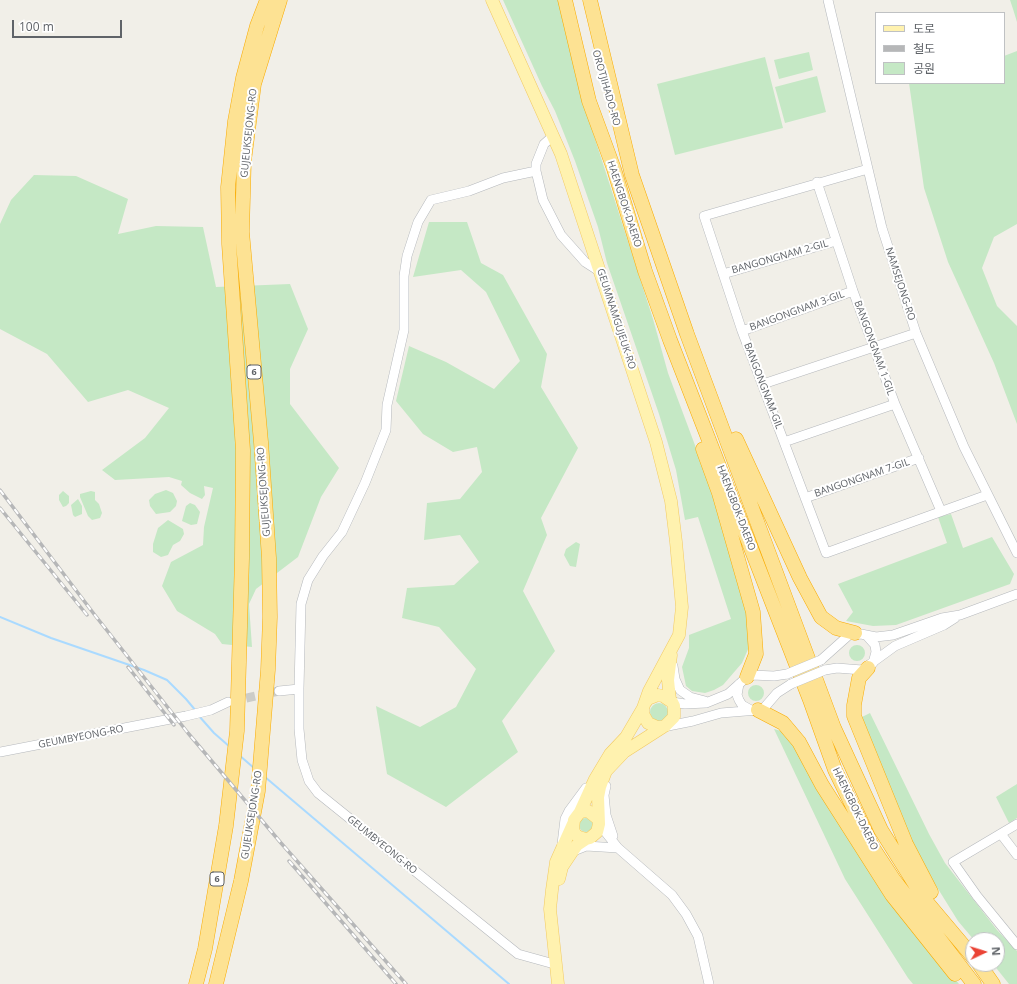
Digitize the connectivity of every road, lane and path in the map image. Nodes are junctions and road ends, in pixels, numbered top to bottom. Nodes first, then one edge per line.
1 (267, 0) edge
2 (280, 0) edge
3 (492, 0) edge
4 (565, 0) edge
5 (572, 0) edge
6 (582, 0) edge
7 (590, 0) edge
8 (828, 0) edge
9 (553, 136) junction
10 (614, 169) junction
11 (868, 169) junction
12 (536, 171) junction
13 (632, 175) junction
14 (818, 182) junction
15 (836, 241) junction
16 (599, 271) junction
17 (723, 274) junction
18 (853, 291) junction
19 (742, 332) junction
20 (916, 333) junction
21 (688, 334) junction
22 (670, 340) junction
23 (873, 347) junction
24 (763, 384) junction
25 (894, 404) junction
26 (784, 442) junction
27 (918, 458) junction
28 (988, 495) junction
29 (805, 498) junction
30 (941, 511) junction
31 (1017, 553) edge
32 (1017, 594) edge
33 (960, 615) junction
34 (861, 635) junction
35 (671, 652) junction
36 (870, 666) junction
37 (743, 680) junction
38 (299, 689) junction
39 (278, 691) tunnel mouth
40 (671, 701) junction
41 (710, 701) junction
42 (228, 702) tunnel mouth
43 (644, 706) junction
44 (755, 710) junction
45 (693, 721) junction
46 (664, 726) junction
47 (635, 744) junction
48 (0, 752) edge
49 (613, 757) junction
50 (580, 812) junction
51 (598, 822) junction
52 (573, 824) junction
53 (1017, 824) edge
54 (1001, 834) junction
55 (588, 838) junction
56 (567, 848) junction
57 (618, 848) junction
58 (1017, 855) edge
59 (965, 944) edge
60 (1017, 945) edge
61 (965, 947) edge
62 (554, 964) junction
63 (985, 972) edge
64 (196, 984) edge
65 (216, 984) edge
66 (558, 984) edge
67 (710, 984) edge
68 (966, 984) edge
69 (974, 984) edge
70 (993, 984) edge

1 - 64 highway, GUJEUKSEJONG-RO / 6
2 - 65 highway, GUJEUKSEJONG-RO / 6
3 - 9 main road, GEUMNAMGUJEUK-RO
4 - 10 highway, HAENGBOK-DAERO
5 - 10 highway, OROTJIHADO-RO
6 - 13 highway, OROTJIHADO-RO
7 - 13 highway, HAENGBOK-DAERO
8 - 11 street, NAMSEJONG-RO
9 - 12 street
9 - 16 main road, GEUMNAMGUJEUK-RO
10 - 22 highway, HAENGBOK-DAERO
11 - 14 street, BANGONGNAM-GIL
11 - 20 street, NAMSEJONG-RO
12 - 16 street
12 - 38 street, GEUMBYEONG-RO
13 - 21 highway, HAENGBOK-DAERO
14 - 15 street, BANGONGNAM 1-GIL
14 - 17 street, BANGONGNAM-GIL
15 - 17 street, BANGONGNAM 2-GIL
15 - 18 street, BANGONGNAM 1-GIL
16 - 35 main road, GEUMNAMGUJEUK-RO
17 - 19 street, BANGONGNAM-GIL
18 - 19 street, BANGONGNAM 3-GIL
18 - 23 street, BANGONGNAM 1-GIL
19 - 24 street, BANGONGNAM-GIL
20 - 23 street
20 - 28 street, NAMSEJONG-RO
21 - 34 highway
21 - 61 highway, HAENGBOK-DAERO
22 - 37 highway
22 - 69 highway, HAENGBOK-DAERO
23 - 24 street
23 - 25 street, BANGONGNAM 1-GIL
24 - 26 street, BANGONGNAM-GIL
25 - 26 street
25 - 27 street, BANGONGNAM 1-GIL
26 - 29 street, BANGONGNAM-GIL
27 - 29 street, BANGONGNAM 7-GIL
27 - 30 street, BANGONGNAM 1-GIL
28 - 30 street, BANGONGNAM-GIL
28 - 31 street, NAMSEJONG-RO
29 - 30 street, BANGONGNAM-GIL
32 - 33 street
33 - 34 street
33 - 36 street
34 - 36 street
34 - 37 street, bridge
35 - 40 main road, GEUMNAMGUJEUK-RO
35 - 41 street
35 - 43 main road, GEUMNAMGUJEUK-RO
36 - 44 street, bridge
36 - 59 highway
37 - 41 street
37 - 44 street
38 - 39 street
38 - 62 street, GEUMBYEONG-RO
40 - 41 street
40 - 43 main road
40 - 46 main road, GEUMNAMGUJEUK-RO
42 - 48 street, GEUMBYEONG-RO
43 - 46 main road
43 - 49 main road, GEUMNAMGUJEUK-RO
44 - 45 street
44 - 68 highway
45 - 46 street
45 - 47 street
46 - 47 main road, GEUMNAMGUJEUK-RO
47 - 49 main road, GEUMNAMGUJEUK-RO
49 - 50 main road, GEUMNAMGUJEUK-RO
49 - 51 main road, GEUMNAMGUJEUK-RO
49 - 56 street
49 - 57 street
50 - 51 main road
50 - 52 main road
51 - 55 main road
51 - 57 street
52 - 55 main road
52 - 56 main road
53 - 54 street
54 - 58 street
54 - 60 street
55 - 56 main road
55 - 57 street
56 - 57 street
56 - 62 main road
57 - 67 street
62 - 66 main road
63 - 70 highway

